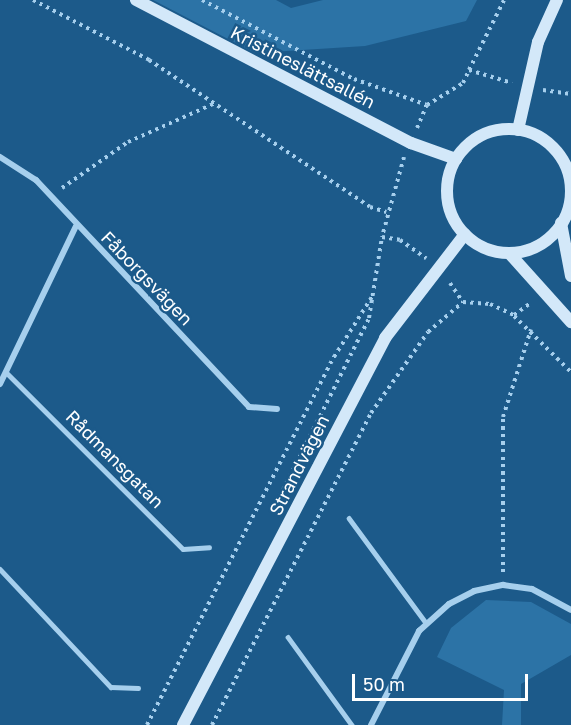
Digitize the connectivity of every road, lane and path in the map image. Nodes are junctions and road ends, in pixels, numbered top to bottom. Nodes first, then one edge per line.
1 (33, 0) edge
2 (136, 0) edge
3 (202, 0) edge
4 (504, 0) edge
5 (557, 0) edge
6 (469, 70) dead end
7 (525, 87) junction
8 (571, 94) edge
9 (214, 103) junction
10 (427, 105) dead end
11 (518, 130) junction
12 (0, 157) edge
13 (456, 159) junction
14 (569, 171) edge
15 (51, 197) junction
16 (386, 212) dead end
17 (561, 223) junction
18 (76, 226) junction
19 (465, 234) junction
20 (382, 237) dead end
21 (509, 253) junction
22 (571, 276) edge
23 (545, 292) junction
24 (374, 295) junction
25 (514, 315) junction
26 (571, 322) edge
27 (531, 329) junction
28 (6, 372) junction
29 (571, 372) edge
30 (0, 384) edge
31 (277, 409) dead end
32 (270, 515) dead end
33 (349, 518) dead end
34 (209, 547) dead end
35 (0, 568) edge
36 (503, 585) junction
37 (571, 610) edge
38 (426, 623) junction
39 (288, 637) dead end
40 (138, 688) dead end
41 (147, 725) edge
42 (183, 725) edge
43 (212, 725) edge
44 (352, 725) edge
45 (370, 725) edge

1 - 9 path
2 - 13 street, Kristineslättsallén
3 - 10 path
4 - 6 path
5 - 7 street
7 - 8 path
7 - 11 street
9 - 15 path
9 - 16 path
11 - 13 street
11 - 14 street
12 - 15 street, Fåborgsvägen
13 - 19 street
14 - 17 street
15 - 18 street, Fåborgsvägen
17 - 21 street
17 - 22 street
18 - 28 street
18 - 31 street, Fåborgsvägen
19 - 21 street
19 - 42 street, Strandvägen
20 - 24 path
21 - 23 street
23 - 25 path
23 - 26 street
24 - 32 path
24 - 41 path
25 - 27 path
25 - 43 path
27 - 29 path
27 - 36 path
28 - 30 street
28 - 34 lane, Rådmansgatan
33 - 38 lane
35 - 40 lane
36 - 37 street
36 - 38 street
38 - 45 street
39 - 44 lane

